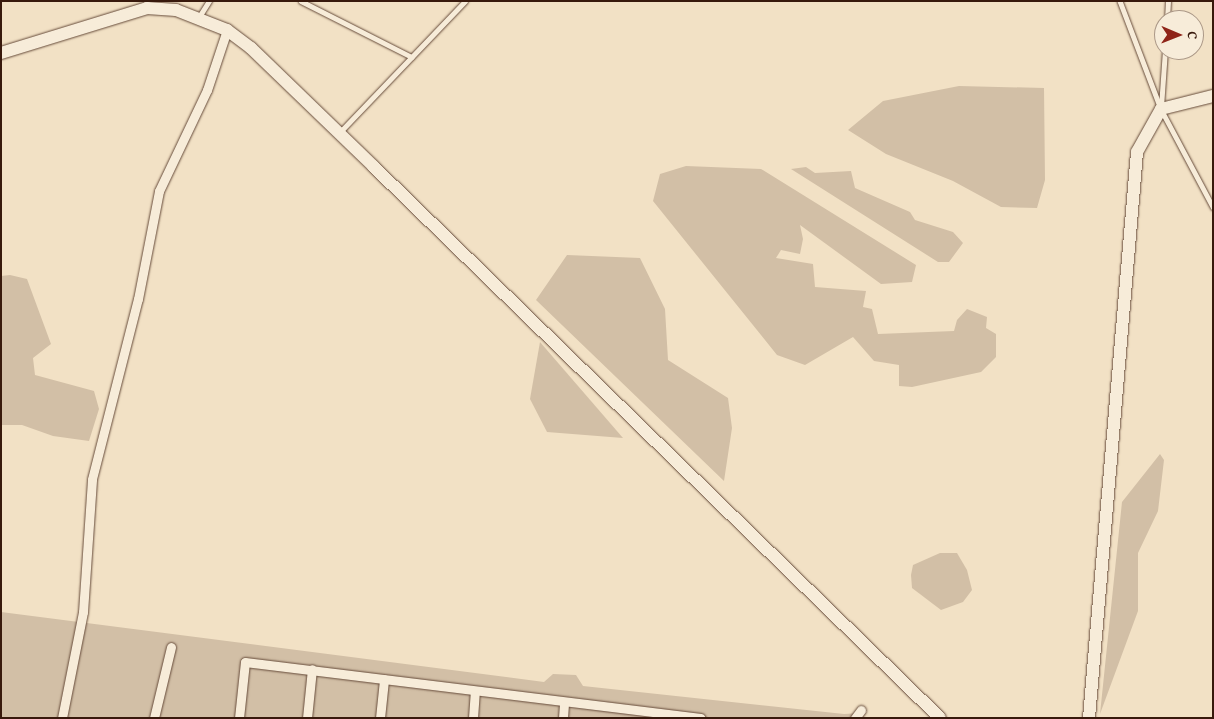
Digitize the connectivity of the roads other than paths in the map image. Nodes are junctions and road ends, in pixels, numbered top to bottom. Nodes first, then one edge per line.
1 (208, 1) edge
2 (301, 1) edge
3 (465, 1) edge
4 (1120, 1) edge
5 (199, 18) junction
6 (227, 30) junction
7 (1, 53) edge
8 (412, 57) junction
9 (1164, 60) edge
10 (1213, 96) edge
11 (1161, 109) junction
12 (339, 133) junction
13 (1213, 207) edge
14 (171, 648) dead end
15 (312, 669) junction
16 (384, 680) junction
17 (475, 692) junction
18 (564, 702) junction
19 (861, 710) dead end
20 (661, 716) edge
21 (62, 718) edge
22 (154, 718) edge
23 (239, 718) edge
24 (307, 718) edge
25 (380, 718) edge
26 (473, 718) edge
27 (563, 718) edge
28 (701, 718) edge
29 (855, 718) edge
30 (940, 718) edge
31 (1089, 718) edge

1 - 5 lane
2 - 8 lane
3 - 8 lane
4 - 11 lane
5 - 6 main road
5 - 7 main road
6 - 12 main road
6 - 21 street
8 - 12 lane
9 - 11 lane
10 - 11 main road
11 - 13 lane
11 - 31 main road
12 - 30 main road
14 - 22 street
15 - 16 street
15 - 23 street
15 - 24 street
16 - 17 street
16 - 25 street
17 - 18 street
17 - 26 street
18 - 20 street
18 - 27 street
19 - 29 street
20 - 28 street

